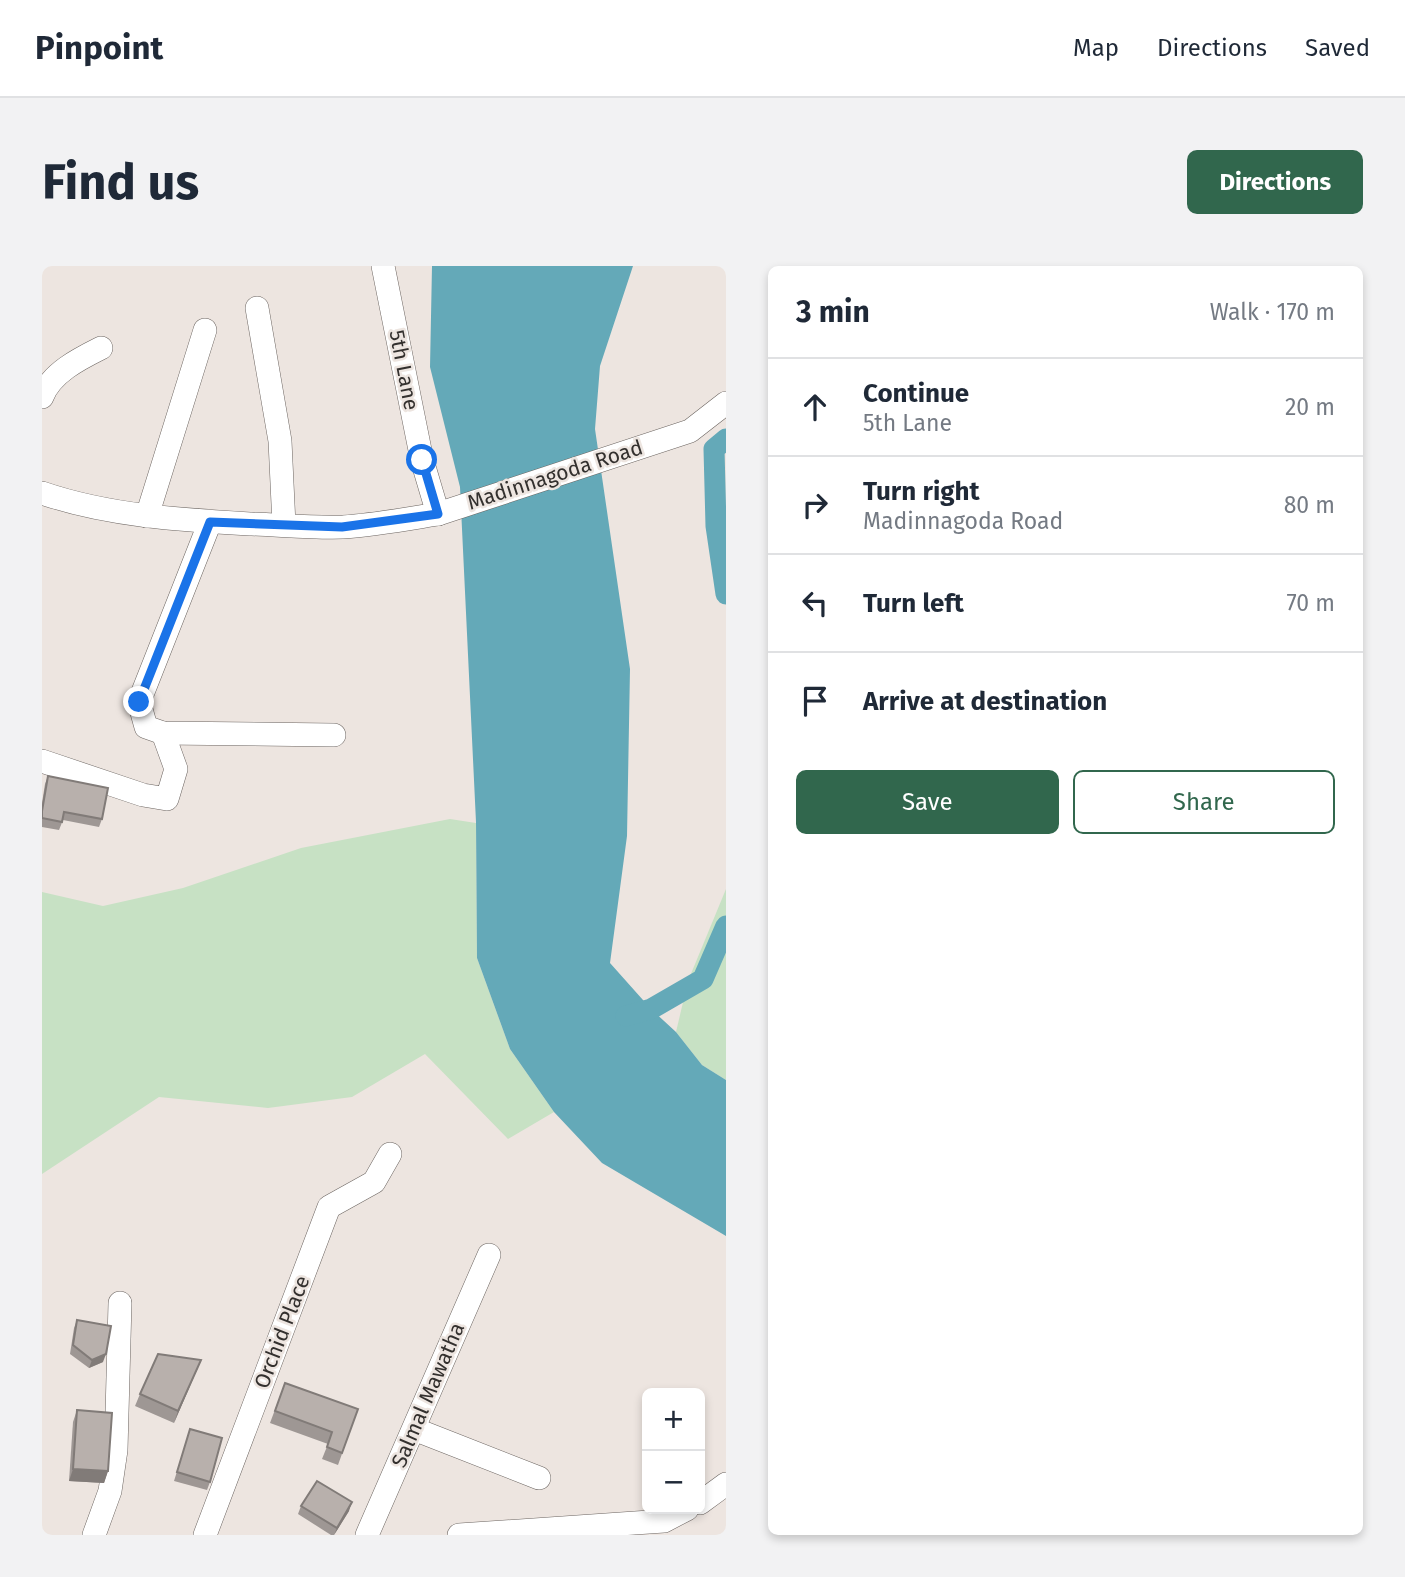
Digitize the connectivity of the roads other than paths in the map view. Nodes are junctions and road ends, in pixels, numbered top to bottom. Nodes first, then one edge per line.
1 (383, 266) edge
2 (257, 308) dead end
3 (205, 330) dead end
4 (101, 348) dead end
5 (42, 397) edge
6 (726, 403) edge
7 (42, 494) edge
8 (446, 511) junction
9 (147, 516) junction
10 (210, 522) junction
11 (284, 526) junction
12 (163, 733) junction
13 (334, 735) dead end
14 (42, 761) edge
15 (390, 1154) dead end
16 (489, 1255) dead end
17 (120, 1303) dead end
18 (414, 1429) junction
19 (539, 1478) dead end
20 (726, 1484) edge
21 (705, 1499) edge
22 (681, 1514) edge
23 (665, 1528) edge
24 (94, 1535) edge
25 (205, 1535) edge
26 (367, 1535) edge
27 (459, 1535) edge

1 - 8 street, 5th Lane
2 - 11 street
3 - 9 street
4 - 5 street
6 - 8 street, Madinnagoda Road
7 - 9 street, Madinnagoda Road
8 - 11 street, Madinnagoda Road
9 - 10 street, Madinnagoda Road
10 - 11 street, Madinnagoda Road
10 - 12 street
12 - 13 street
12 - 14 street
15 - 25 street, Orchid Place
16 - 18 street, Salmal Mawatha
17 - 24 street
18 - 19 street
18 - 26 street, Salmal Mawatha
20 - 21 street
22 - 23 street
23 - 27 street

